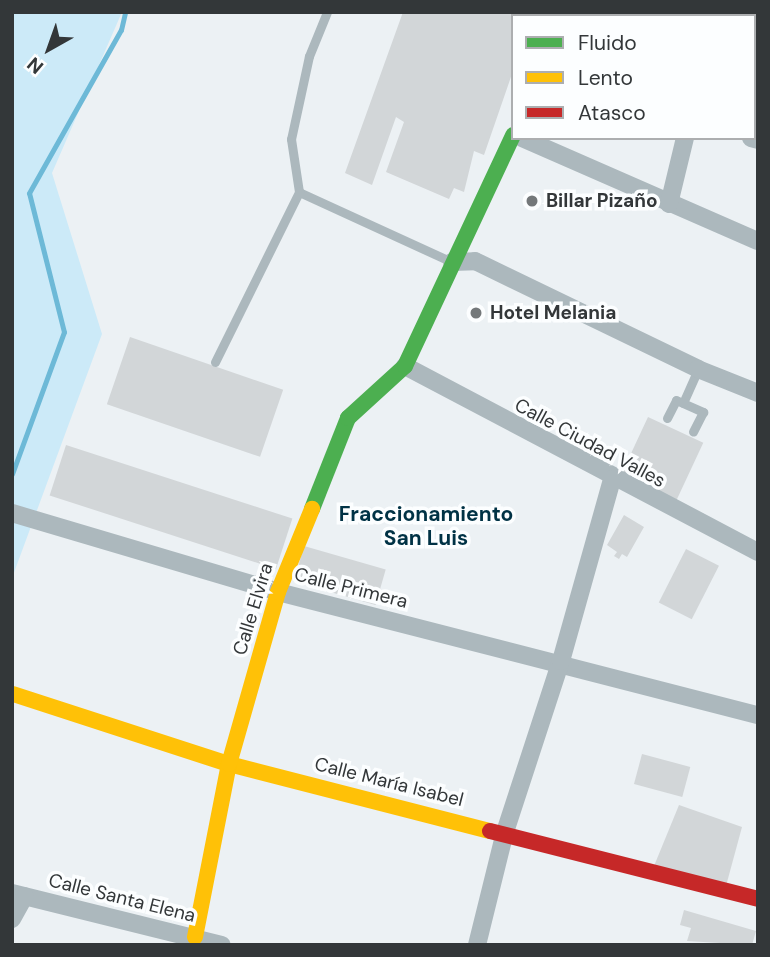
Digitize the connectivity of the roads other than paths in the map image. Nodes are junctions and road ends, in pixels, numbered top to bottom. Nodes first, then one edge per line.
1 (327, 12) edge
2 (511, 139) edge
3 (526, 140) edge
4 (685, 140) edge
5 (299, 192) junction
6 (669, 204) junction
7 (758, 241) edge
8 (452, 262) junction
9 (215, 362) dead end
10 (405, 366) junction
11 (698, 369) junction
12 (758, 393) edge
13 (683, 403) junction
14 (667, 418) dead end
15 (693, 432) dead end
16 (612, 479) junction
17 (12, 513) edge
18 (758, 552) edge
19 (278, 592) junction
20 (561, 662) junction
21 (13, 694) edge
22 (758, 715) edge
23 (229, 764) junction
24 (505, 832) junction
25 (18, 895) edge
26 (758, 899) edge
27 (12, 919) edge
28 (194, 937) junction
29 (222, 945) edge
30 (477, 945) edge

1 - 5 lane
2 - 8 street, Calle Elvira
3 - 6 street
4 - 6 street
5 - 8 lane
5 - 9 lane
6 - 7 street
8 - 10 street, Calle Elvira
8 - 11 street
10 - 16 street, Calle Ciudad Valles
10 - 19 street, Calle Elvira
11 - 12 street
11 - 13 lane
13 - 14 lane
13 - 15 lane
16 - 18 street, Calle Ciudad Valles
16 - 20 street
17 - 19 street, Calle Primera
19 - 20 street, Calle Primera
19 - 23 street, Calle Elvira
20 - 22 street, Calle Primera
20 - 24 street
21 - 23 street, Calle María Isabel
23 - 24 street, Calle María Isabel
23 - 28 street, Calle Elvira
24 - 26 street, Calle María Isabel
24 - 30 street
25 - 27 street
25 - 28 street, Calle Santa Elena
28 - 29 street, Calle Santa Elena

